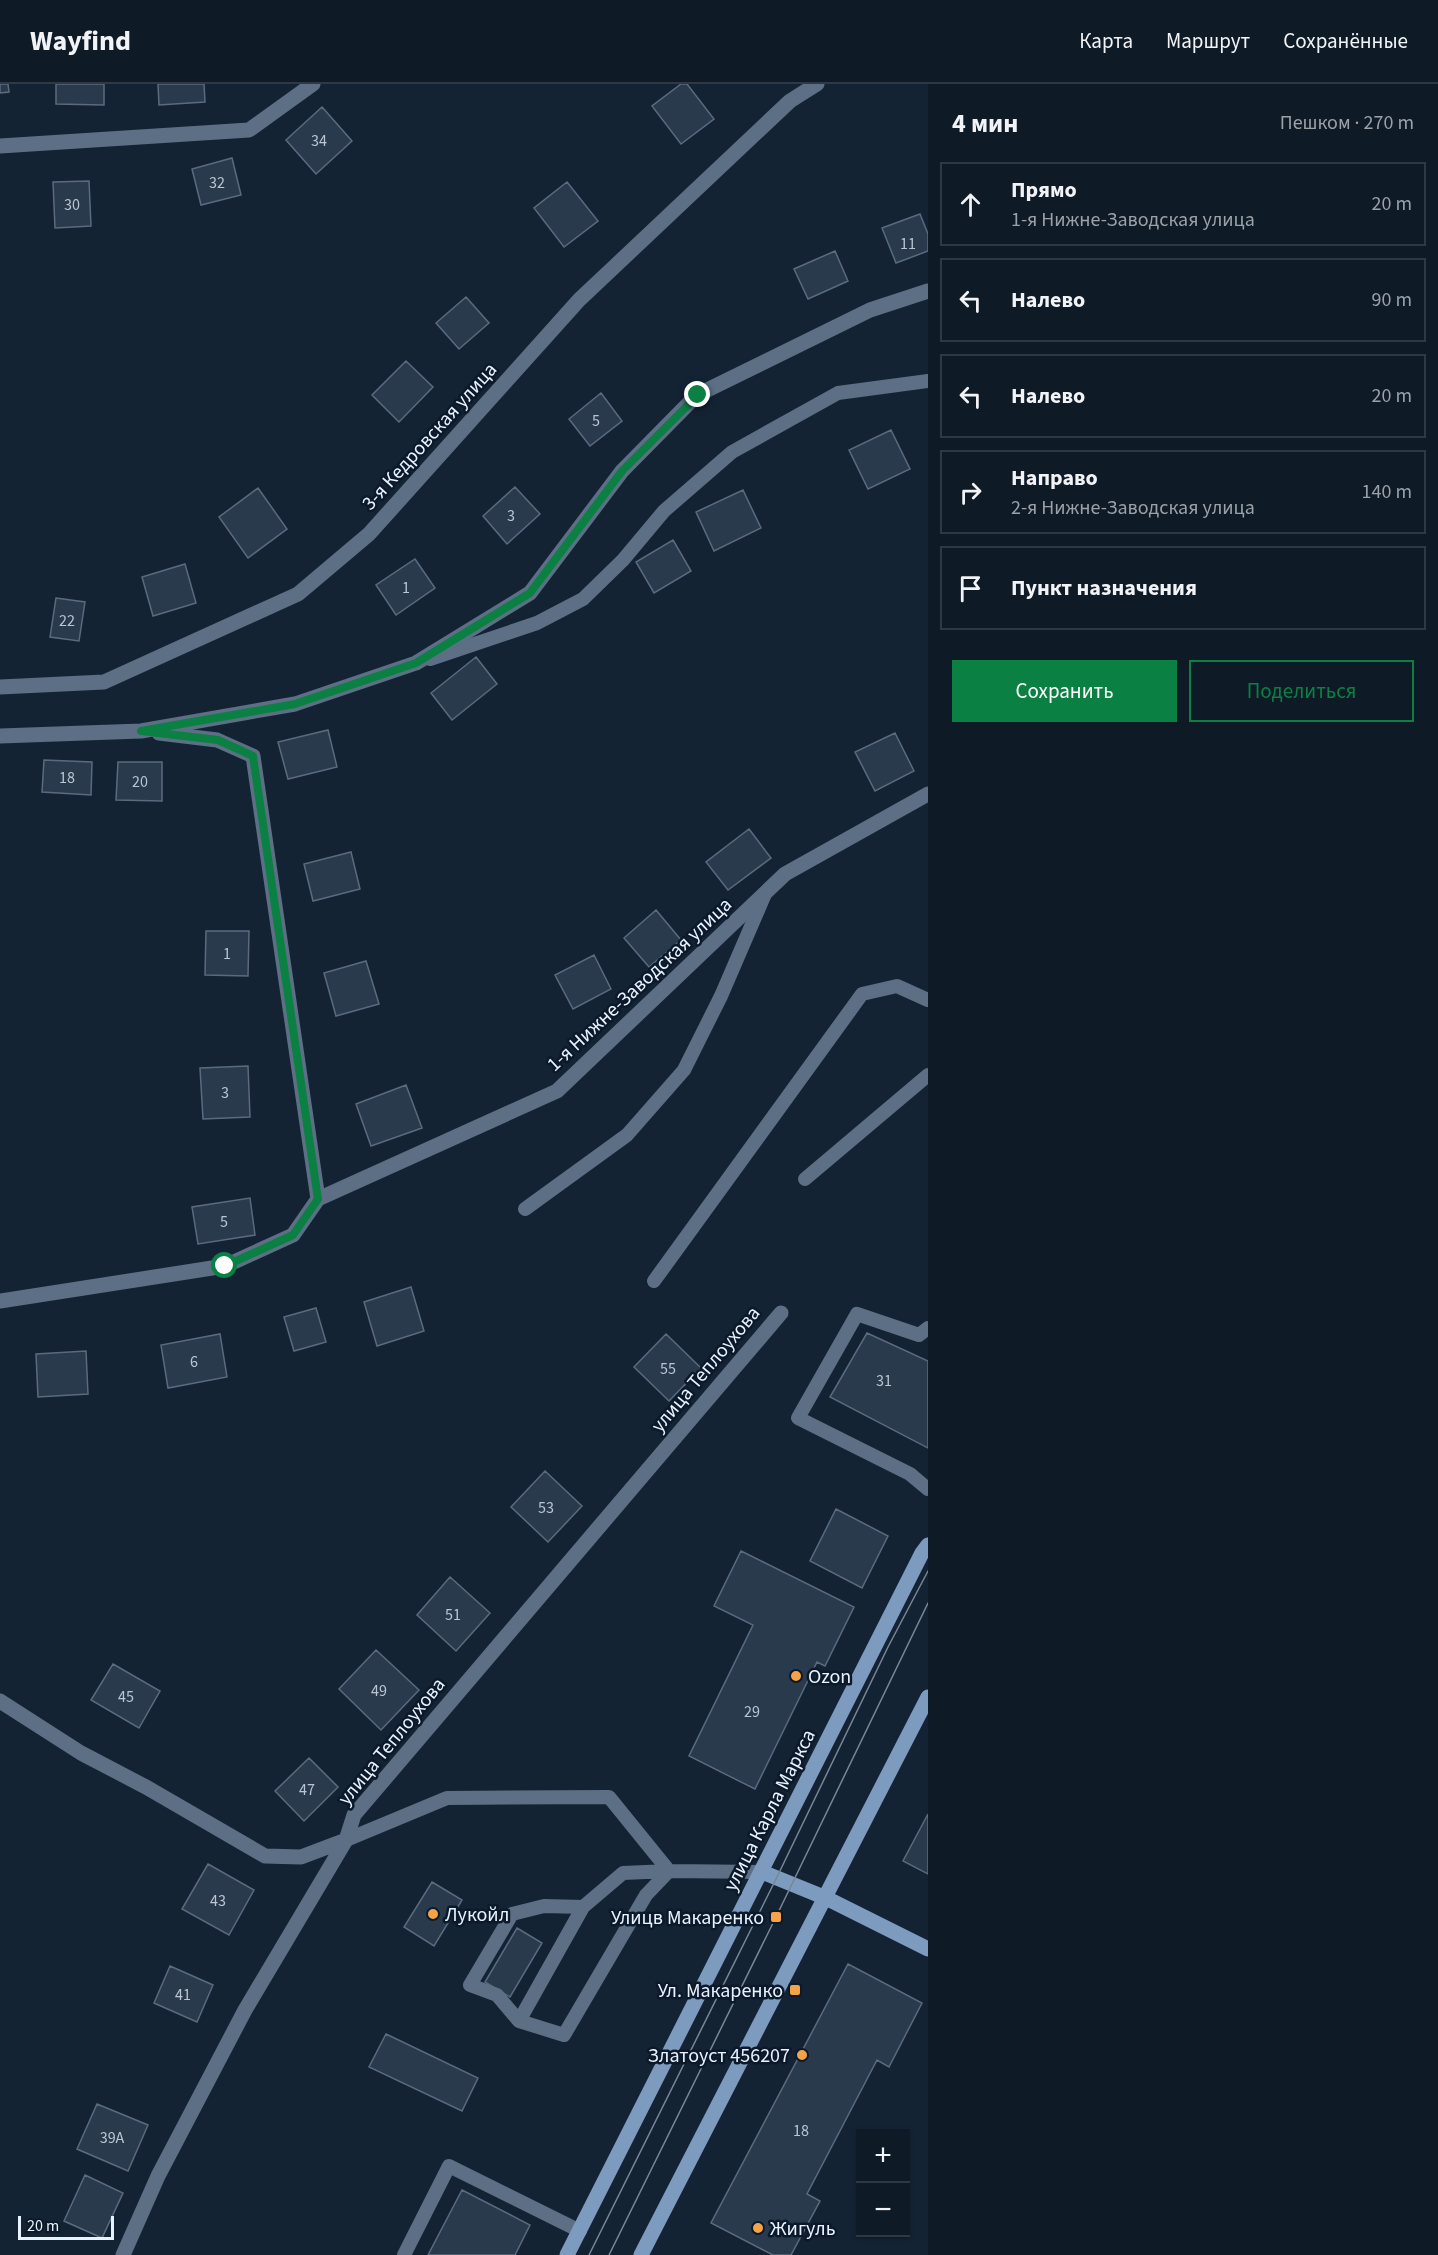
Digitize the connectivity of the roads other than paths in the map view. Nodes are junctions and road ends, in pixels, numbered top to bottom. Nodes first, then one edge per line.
1 (313, 84) edge
2 (817, 84) edge
3 (0, 146) edge
4 (928, 291) edge
5 (928, 381) edge
6 (416, 663) junction
7 (0, 687) edge
8 (141, 731) junction
9 (0, 736) edge
10 (928, 794) edge
11 (765, 894) junction
12 (928, 1000) edge
13 (928, 1075) edge
14 (805, 1179) dead end
15 (318, 1199) junction
16 (525, 1209) dead end
17 (654, 1281) dead end
18 (0, 1301) edge
19 (781, 1313) dead end
20 (928, 1328) edge
21 (928, 1489) edge
22 (928, 1545) edge
23 (928, 1697) edge
24 (0, 1701) edge
25 (346, 1840) junction
26 (669, 1871) junction
27 (762, 1872) junction
28 (826, 1898) junction
29 (583, 1907) junction
30 (928, 1949) edge
31 (519, 2021) junction
32 (580, 2231) junction
33 (123, 2255) edge
34 (404, 2255) edge
35 (567, 2255) edge
36 (640, 2255) edge

1 - 3 street
2 - 7 street, 3-я Кедровская улица
4 - 6 street
5 - 6 lane
6 - 8 street
8 - 9 street
8 - 15 street
10 - 11 street, 1-я Нижне-Заводская улица
11 - 15 street, 1-я Нижне-Заводская улица
11 - 16 lane
12 - 17 lane
13 - 14 lane
15 - 18 street
19 - 25 street, улица Теплоухова
20 - 21 lane
22 - 27 main road, улица Карла Маркса
23 - 28 main road
24 - 25 street
25 - 26 lane
25 - 33 street, улица Теплоухова
26 - 27 lane
26 - 29 lane
26 - 31 lane
27 - 28 main road
27 - 32 main road, улица Карла Маркса
28 - 30 main road
28 - 36 main road
29 - 31 lane
29 - 31 lane
32 - 34 lane
32 - 35 main road, улица Карла Маркса

